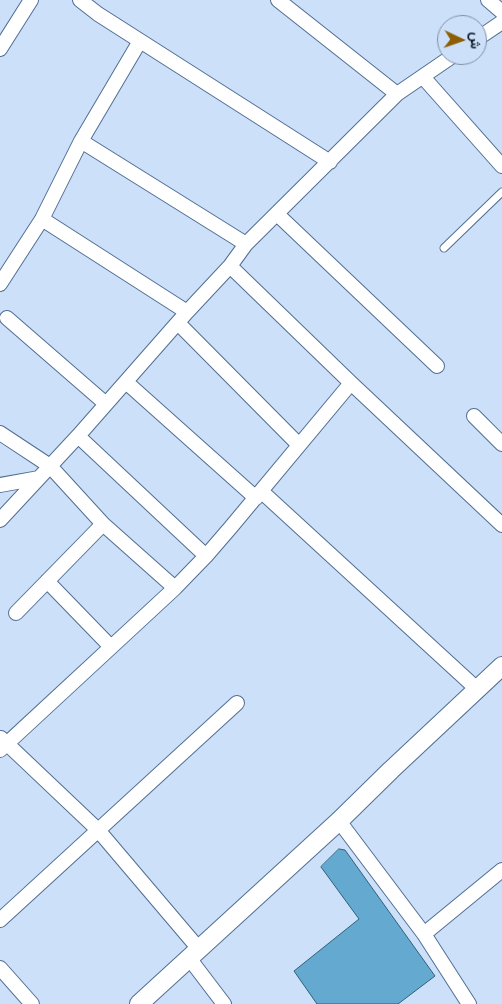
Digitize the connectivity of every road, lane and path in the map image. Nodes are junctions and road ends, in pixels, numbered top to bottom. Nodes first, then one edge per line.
1 (31, 0) edge
2 (80, 0) edge
3 (278, 0) edge
4 (488, 0) edge
5 (502, 12) edge
6 (502, 22) edge
7 (487, 32) edge
8 (140, 41) junction
9 (0, 49) edge
10 (440, 65) edge
11 (423, 77) junction
12 (397, 94) junction
13 (81, 141) junction
14 (330, 162) junction
15 (502, 166) edge
16 (502, 192) edge
17 (277, 214) junction
18 (42, 219) junction
19 (246, 244) junction
20 (444, 248) dead end
21 (230, 266) junction
22 (0, 284) edge
23 (187, 312) junction
24 (7, 318) dead end
25 (178, 323) junction
26 (437, 366) dead end
27 (126, 382) junction
28 (350, 383) junction
29 (106, 404) junction
30 (474, 416) dead end
31 (0, 433) edge
32 (78, 436) junction
33 (502, 444) edge
34 (299, 445) junction
35 (50, 466) junction
36 (39, 478) junction
37 (0, 485) edge
38 (258, 495) junction
39 (0, 520) edge
40 (102, 524) junction
41 (502, 525) edge
42 (206, 556) junction
43 (48, 581) junction
44 (174, 588) junction
45 (16, 613) dead end
46 (110, 647) junction
47 (502, 666) edge
48 (478, 690) junction
49 (236, 704) dead end
50 (2, 744) edge
51 (339, 821) junction
52 (98, 830) junction
53 (502, 870) edge
54 (0, 920) edge
55 (424, 934) junction
56 (194, 954) junction
57 (0, 968) edge
58 (32, 1004) edge
59 (139, 1004) edge
60 (224, 1004) edge
61 (468, 1004) edge

1 - 9 street
2 - 8 street
3 - 12 street
4 - 5 street
6 - 7 street
8 - 13 street
8 - 14 street
10 - 11 street
11 - 12 street
11 - 15 street
12 - 14 street
13 - 18 street
13 - 19 street
14 - 17 street
16 - 20 lane
17 - 19 street
17 - 26 street
18 - 22 street
18 - 23 street
19 - 21 street
21 - 23 street
21 - 28 street
23 - 25 street
24 - 29 street
25 - 27 street
25 - 34 street
27 - 29 street
27 - 38 street
28 - 34 street
28 - 41 street
29 - 32 street
30 - 33 street
31 - 35 street
32 - 35 street
32 - 42 street
34 - 38 street
35 - 36 street
35 - 40 street
36 - 37 street
36 - 39 street
38 - 42 street
38 - 48 street
40 - 43 street
40 - 44 street
42 - 44 street
43 - 45 street
43 - 46 street
44 - 46 street
46 - 50 street
47 - 48 street
48 - 51 street
49 - 52 street
50 - 52 street
51 - 55 street
51 - 56 street
52 - 54 street
52 - 56 street
53 - 55 street
55 - 61 street
56 - 59 street
56 - 60 street
57 - 58 street

